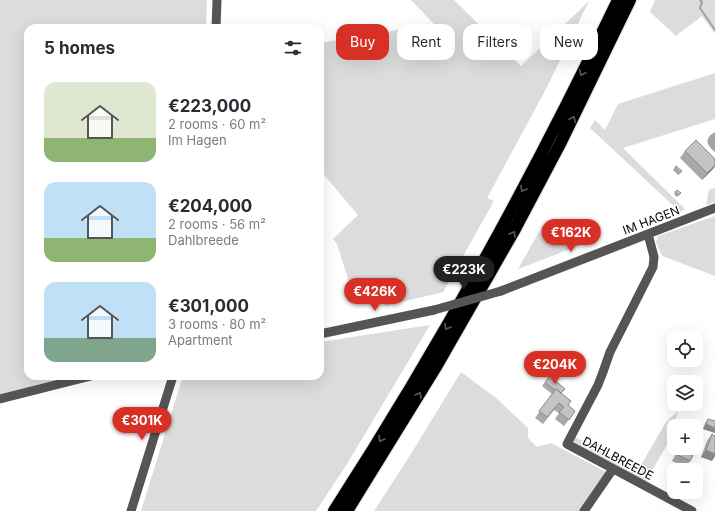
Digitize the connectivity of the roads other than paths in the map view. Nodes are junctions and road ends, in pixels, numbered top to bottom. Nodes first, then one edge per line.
1 (217, 0) edge
2 (618, 0) edge
3 (630, 0) edge
4 (216, 24) edge
5 (715, 208) edge
6 (648, 234) junction
7 (324, 333) edge
8 (74, 380) edge
9 (172, 380) edge
10 (0, 398) edge
11 (612, 469) junction
12 (131, 511) edge
13 (334, 511) edge
14 (347, 511) edge
15 (584, 511) edge
16 (692, 511) edge

1 - 4 street
2 -> 13 highway
14 -> 3 highway
5 - 6 street, IM HAGEN
6 - 7 street, IM HAGEN, bridge
6 - 11 street, DAHLBREEDE
8 - 10 street
9 - 12 street
11 - 15 street
11 - 16 street, DAHLBREEDE

